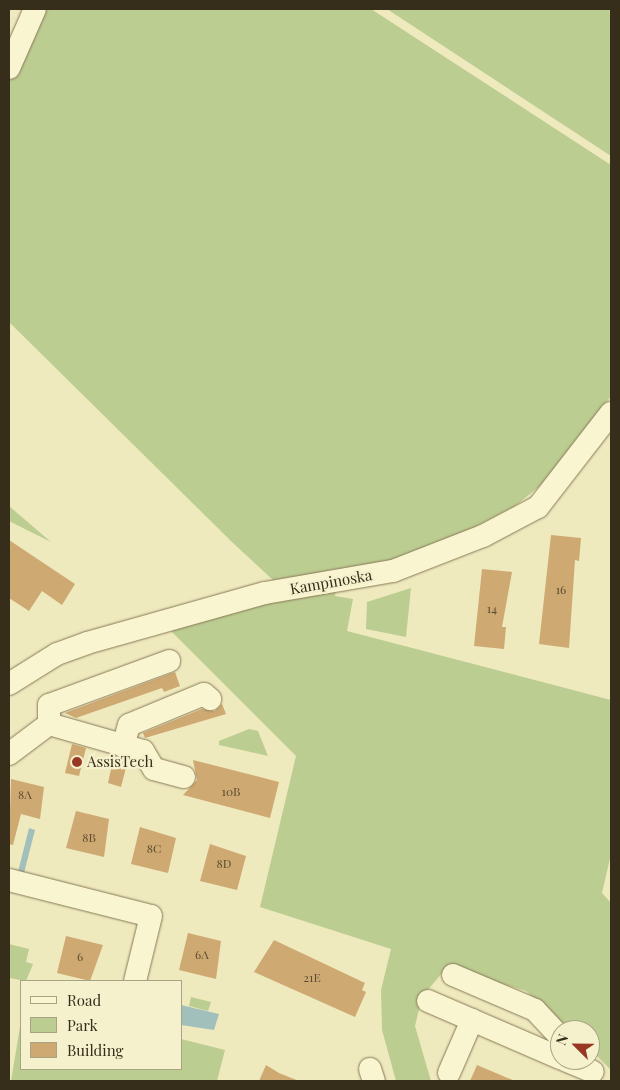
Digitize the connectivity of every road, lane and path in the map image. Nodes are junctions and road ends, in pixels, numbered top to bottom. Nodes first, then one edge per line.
1 (35, 9) edge
2 (9, 68) edge
3 (611, 413) edge
4 (169, 661) dead end
5 (9, 684) edge
6 (210, 699) dead end
7 (48, 724) junction
8 (123, 746) junction
9 (9, 754) edge
10 (184, 777) dead end
11 (9, 880) edge
12 (453, 975) dead end
13 (135, 980) edge
14 (428, 1001) dead end
15 (472, 1020) junction
16 (550, 1026) edge
17 (550, 1054) edge
18 (449, 1073) dead end

1 - 2 street
3 - 5 street, Kampinoska
4 - 7 street
6 - 8 street
7 - 8 street
7 - 9 street
8 - 10 street
11 - 13 street
12 - 16 street
14 - 15 street
15 - 17 street
15 - 18 street

